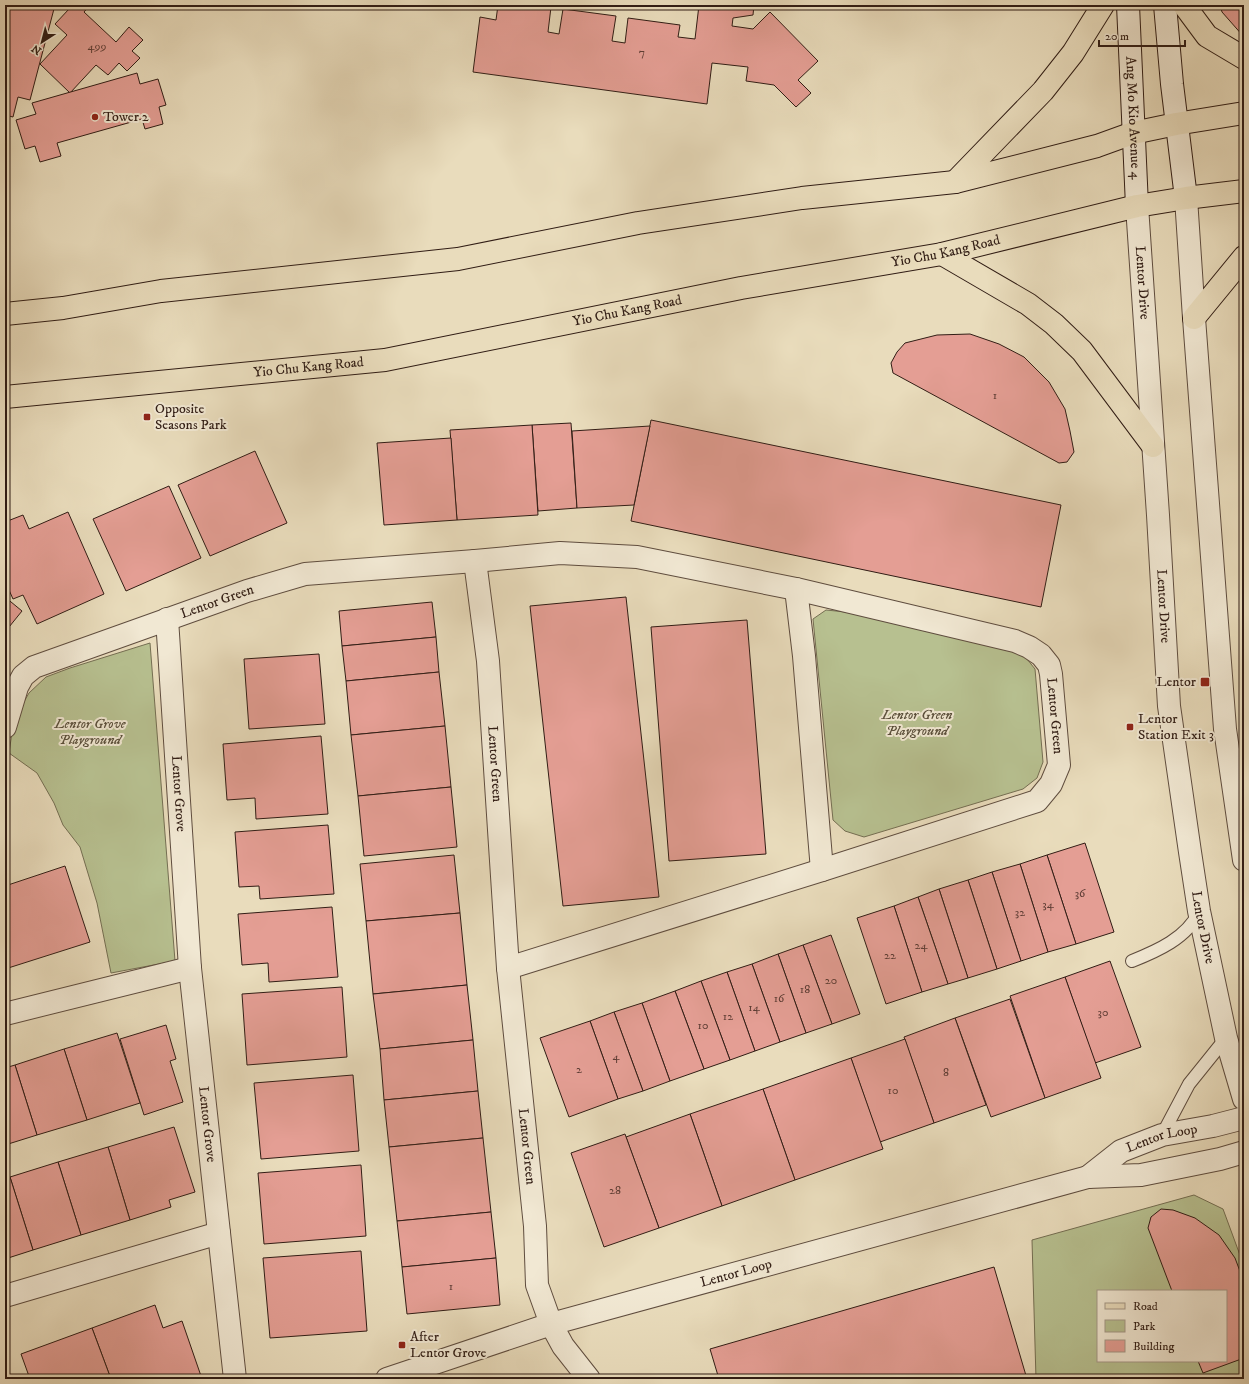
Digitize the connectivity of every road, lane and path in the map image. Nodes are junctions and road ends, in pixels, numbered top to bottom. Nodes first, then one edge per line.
1 (1103, 5) edge
2 (1128, 5) edge
3 (1165, 5) edge
4 (1184, 5) edge
5 (1244, 58) edge
6 (1244, 113) edge
7 (1176, 124) junction
8 (1133, 134) junction
9 (955, 182) junction
10 (1244, 191) edge
11 (1186, 198) junction
12 (1137, 206) junction
13 (942, 254) junction
14 (1244, 257) edge
15 (5, 314) edge
16 (1194, 318) junction
17 (5, 397) edge
18 (1153, 446) junction
19 (475, 561) junction
20 (796, 589) junction
21 (167, 619) junction
22 (5, 726) edge
23 (1244, 860) edge
24 (822, 870) junction
25 (1200, 911) junction
26 (1132, 962) dead end
27 (190, 968) junction
28 (508, 968) junction
29 (5, 1014) edge
30 (1226, 1038) junction
31 (1244, 1099) edge
32 (1244, 1118) edge
33 (1162, 1135) junction
34 (1244, 1152) edge
35 (1088, 1177) junction
36 (218, 1233) junction
37 (5, 1296) edge
38 (552, 1324) junction
39 (235, 1379) edge
40 (387, 1379) edge
41 (589, 1379) edge

1 - 9 main road
2 - 8 street, Ang Mo Kio Avenue 4
3 - 7 street
4 - 5 main road
6 - 7 main road
7 - 8 main road
7 - 11 street
8 - 9 main road
8 - 12 street, Ang Mo Kio Avenue 4
9 - 15 main road
10 - 11 main road, Yio Chu Kang Road
11 - 12 main road, Yio Chu Kang Road
11 - 16 street
12 - 13 main road, Yio Chu Kang Road
12 - 18 street, Lentor Drive
13 - 17 main road, Yio Chu Kang Road
13 - 18 main road
14 - 16 main road
16 - 23 street
18 - 25 street, Lentor Drive
19 - 20 street, Lentor Green
19 - 21 street, Lentor Green
19 - 28 street, Lentor Green
20 - 24 street
20 - 24 street, Lentor Green
21 - 22 street, Lentor Green
21 - 27 street, Lentor Grove
24 - 28 street, Lentor Green
25 - 26 lane
25 - 30 street, Lentor Drive
27 - 29 street
27 - 36 street, Lentor Grove
28 - 38 street, Lentor Green
30 - 31 street
30 - 33 lane
32 - 33 street, Lentor Loop
33 - 35 street, Lentor Loop
34 - 35 street, Lentor Loop
35 - 38 street, Lentor Loop
36 - 37 street
36 - 39 street, Lentor Grove
38 - 40 street, Lentor Loop
38 - 41 street, Lentor Green

